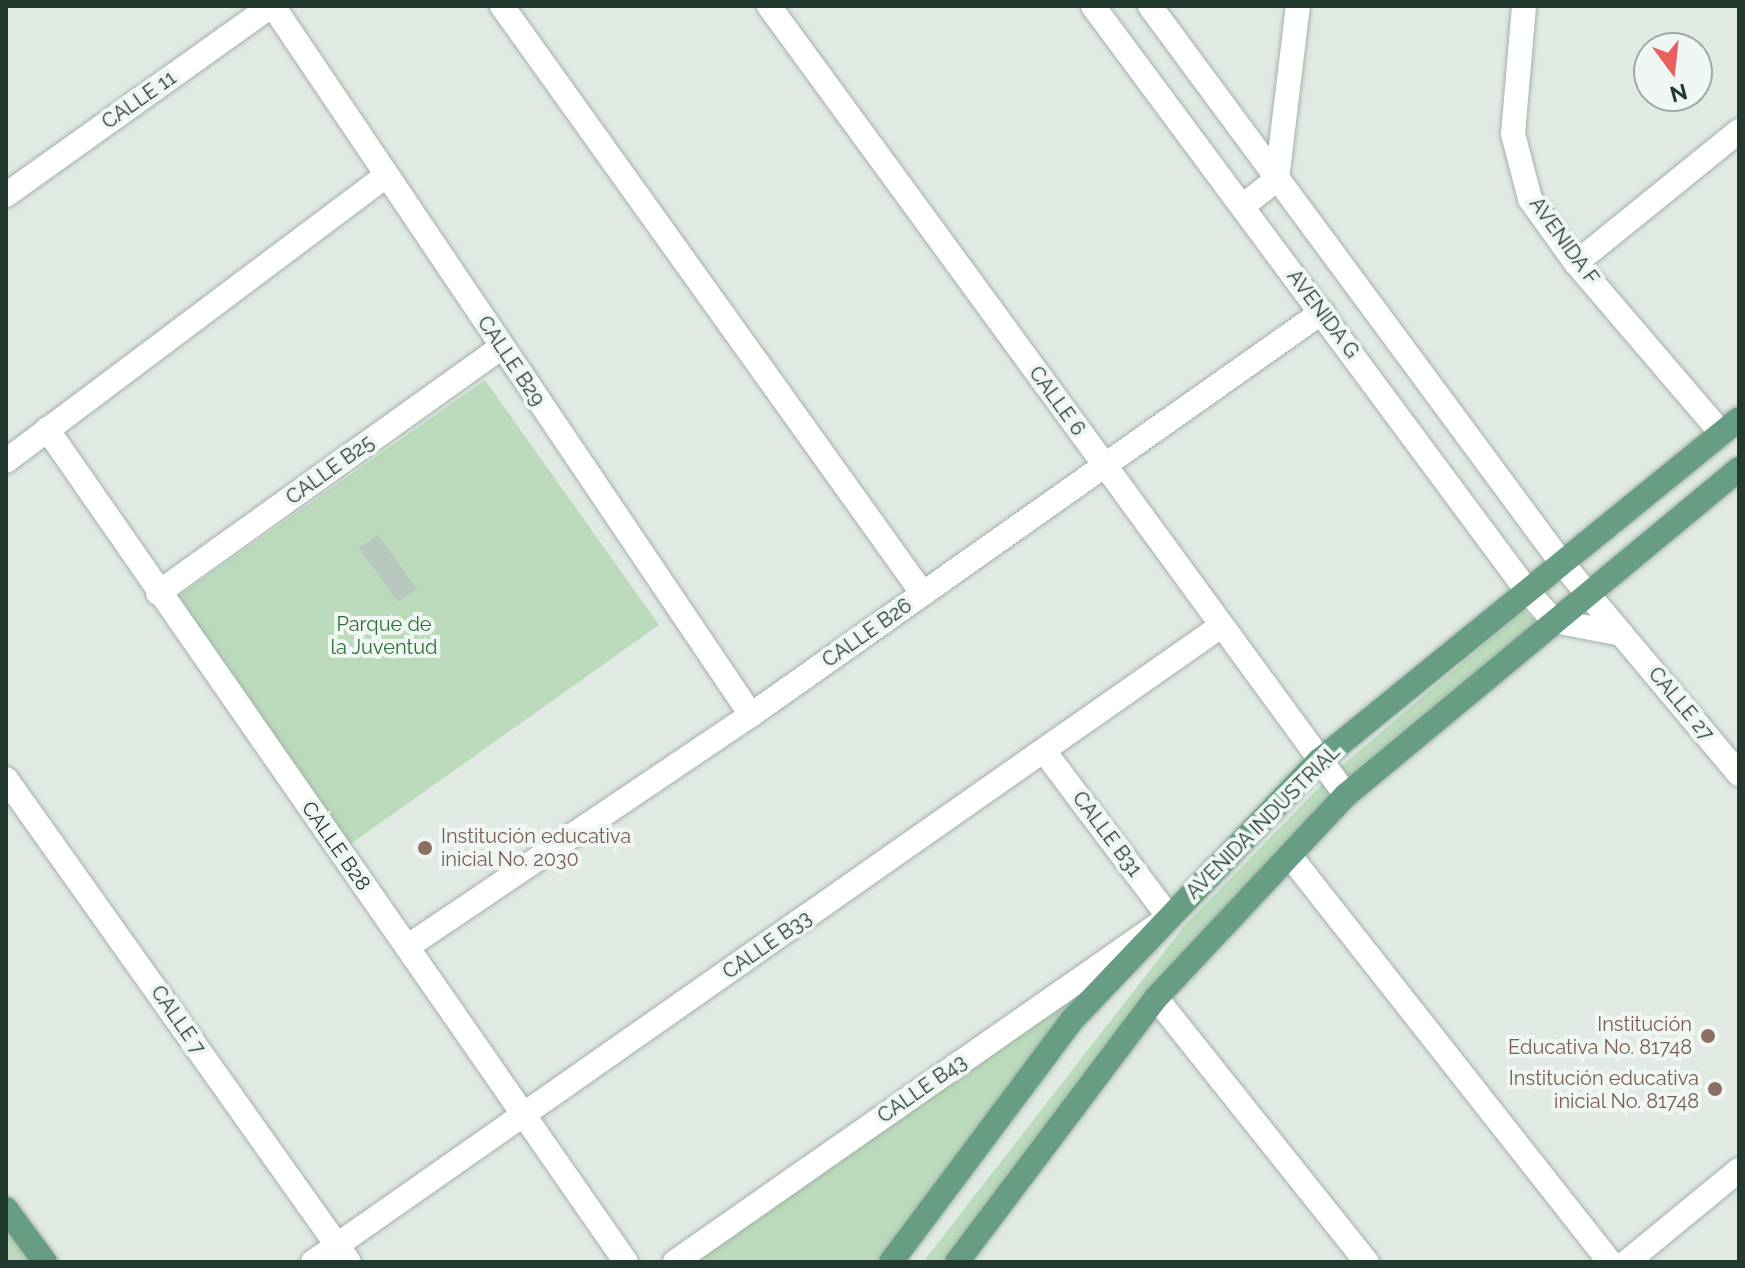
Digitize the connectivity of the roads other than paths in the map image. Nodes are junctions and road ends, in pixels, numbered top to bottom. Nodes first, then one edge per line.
1 (272, 6) edge
2 (502, 6) edge
3 (769, 6) edge
4 (1093, 6) edge
5 (1150, 6) edge
6 (1298, 6) edge
7 (1524, 6) edge
8 (1739, 126) edge
9 (386, 176) junction
10 (1277, 179) junction
11 (6, 195) edge
12 (1243, 206) junction
13 (1576, 263) junction
14 (1322, 312) junction
15 (502, 347) junction
16 (1730, 426) edge
17 (47, 429) junction
18 (6, 461) edge
19 (1104, 466) junction
20 (1739, 469) edge
21 (1561, 562) junction
22 (1528, 592) junction
23 (158, 593) junction
24 (923, 594) junction
25 (1589, 595) junction
26 (1554, 621) junction
27 (1221, 626) junction
28 (1622, 634) junction
29 (751, 715) junction
30 (1044, 751) junction
31 (1734, 759) edge
32 (1320, 760) junction
33 (6, 779) edge
34 (1346, 795) junction
35 (1290, 856) junction
36 (1169, 917) junction
37 (407, 947) junction
38 (1156, 998) junction
39 (524, 1115) junction
40 (1739, 1170) edge
41 (6, 1209) edge
42 (344, 1254) edge
43 (45, 1262) edge
44 (313, 1262) edge
45 (626, 1262) edge
46 (675, 1262) edge
47 (891, 1262) edge
48 (957, 1262) edge
49 (1367, 1262) edge
50 (1610, 1262) edge
51 (1627, 1262) edge

1 - 9 street, CALLE B29
1 - 11 street, CALLE 11
2 - 24 street
3 - 19 street, CALLE 6
4 - 12 street, AVENIDA G
5 - 10 street
6 - 10 street
7 - 13 street, AVENIDA F
8 - 13 street
9 - 15 street, CALLE B29
9 - 17 street
10 - 12 street
10 - 21 street
12 - 14 street, AVENIDA G
13 - 16 street, AVENIDA F
14 - 19 street, CALLE B26
14 - 22 street, AVENIDA G
15 - 23 street, CALLE B25
15 - 29 street, CALLE B29
16 - 21 main road, AVENIDA INDUSTRIAL
17 - 18 street
17 - 23 street, CALLE B28
19 - 24 street, CALLE B26
19 - 27 street, CALLE 6
20 - 25 main road, AVENIDA INDUSTRIAL
21 - 22 main road, AVENIDA INDUSTRIAL
21 - 25 street
22 - 26 street, AVENIDA G
22 - 32 main road, AVENIDA INDUSTRIAL
23 - 37 street, CALLE B28
24 - 29 street, CALLE B26
25 - 26 main road, AVENIDA INDUSTRIAL
25 - 28 street, CALLE 27
26 - 28 street
26 - 34 main road, AVENIDA INDUSTRIAL
27 - 30 street, CALLE B33
27 - 32 street, CALLE 6
28 - 31 street, CALLE 27
29 - 37 street, CALLE B26
30 - 36 street, CALLE B31
30 - 39 street, CALLE B33
32 - 34 street, CALLE 6
32 - 36 main road, AVENIDA INDUSTRIAL
33 - 42 street, CALLE 7
34 - 35 main road, AVENIDA INDUSTRIAL
35 - 38 main road, AVENIDA INDUSTRIAL
35 - 50 street
36 - 46 street, CALLE B43
36 - 47 main road, AVENIDA INDUSTRIAL
37 - 39 street, CALLE B28
38 - 48 main road, AVENIDA INDUSTRIAL
38 - 49 street
39 - 42 street, CALLE B33
39 - 45 street, CALLE B28
40 - 51 street
41 - 43 main road
42 - 44 street, CALLE B33

